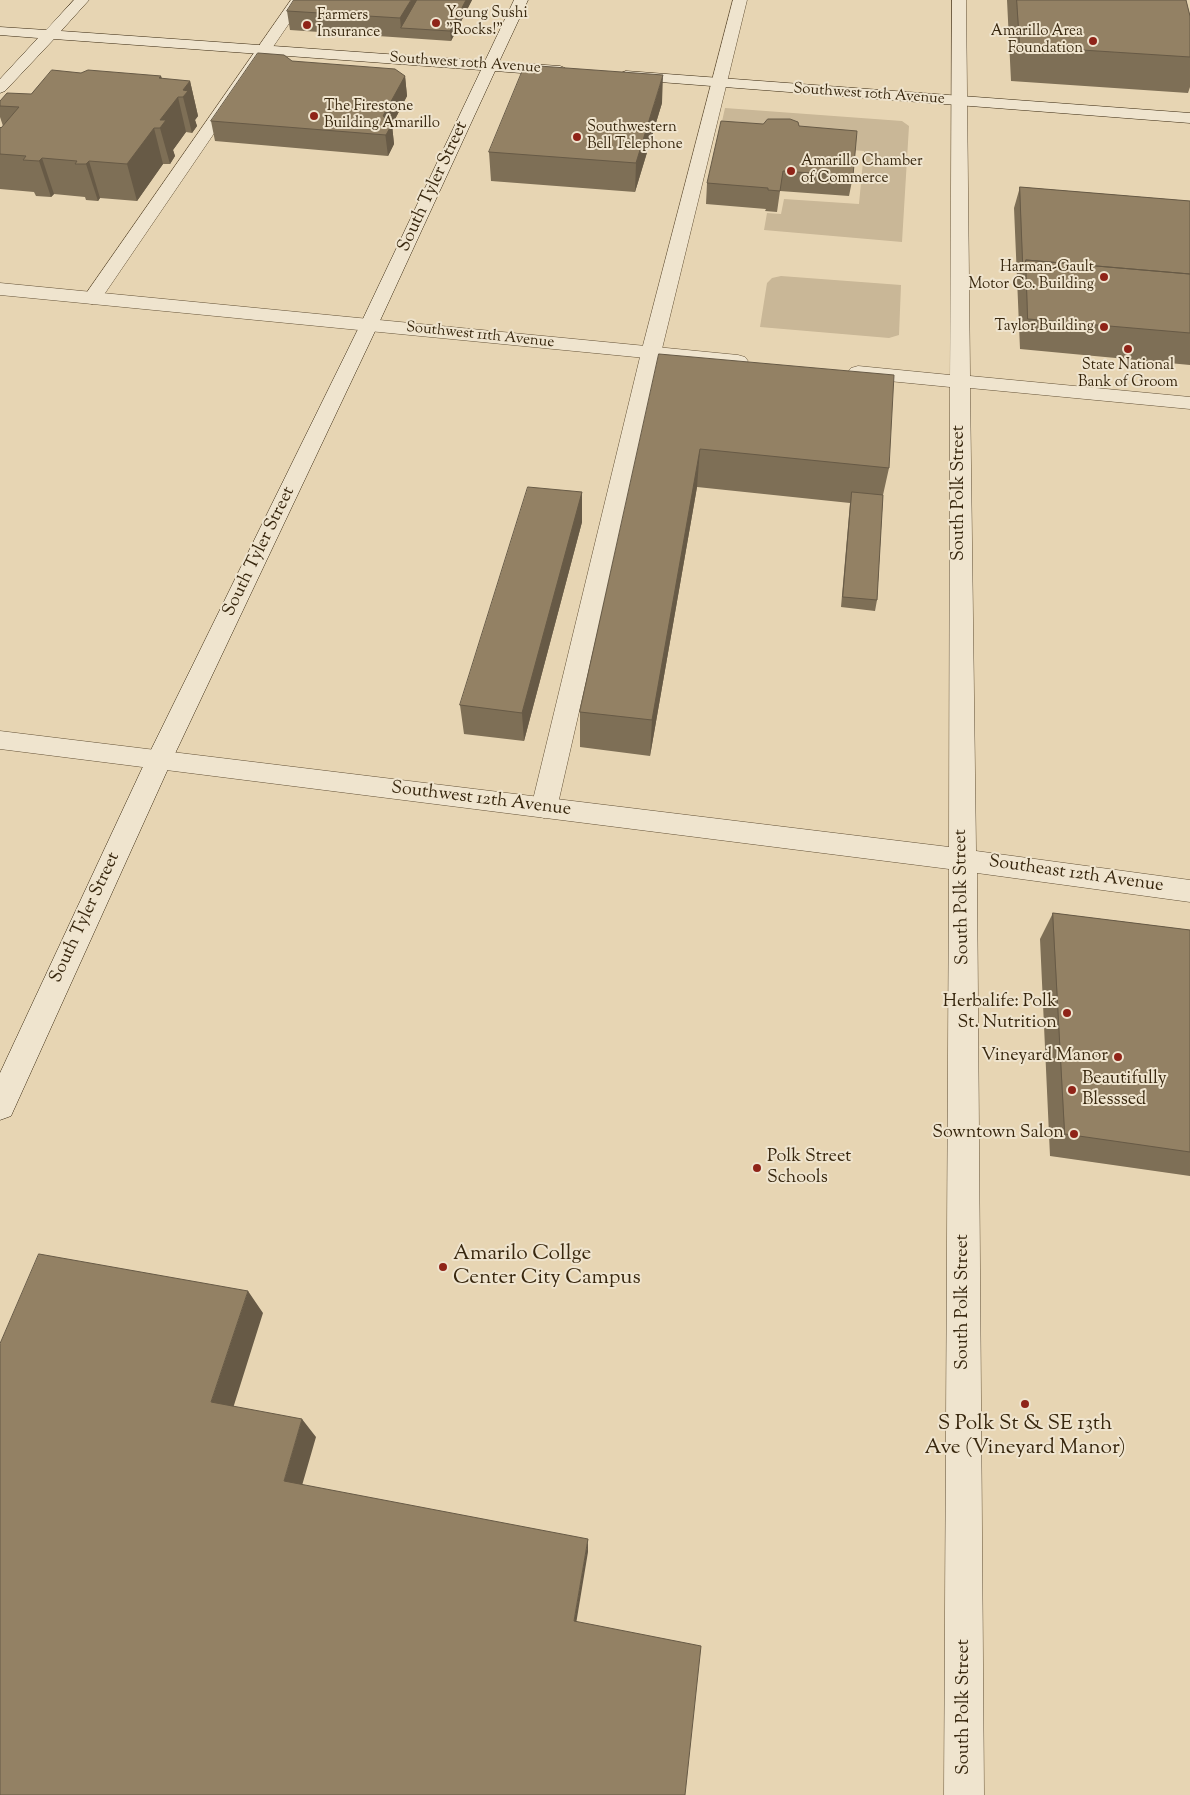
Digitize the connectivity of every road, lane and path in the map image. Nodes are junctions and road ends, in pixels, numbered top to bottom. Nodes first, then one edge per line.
1 (82, 0) edge
2 (298, 0) edge
3 (521, 0) edge
4 (740, 0) edge
5 (959, 0) edge
6 (0, 31) edge
7 (50, 35) junction
8 (262, 50) junction
9 (490, 66) junction
10 (574, 72) edge
11 (612, 75) edge
12 (719, 83) junction
13 (0, 88) edge
14 (959, 101) junction
15 (1190, 118) edge
16 (0, 289) edge
17 (92, 298) junction
18 (369, 325) junction
19 (650, 353) junction
20 (758, 363) edge
21 (837, 370) edge
22 (959, 381) junction
23 (1190, 403) edge
24 (0, 740) edge
25 (159, 760) junction
26 (544, 808) junction
27 (963, 860) junction
28 (1190, 890) edge
29 (0, 1106) edge
30 (964, 1795) edge

1 - 7 street
2 - 8 street
3 - 9 street, South Tyler Street
4 - 12 street
5 - 14 street, South Polk Street
6 - 7 street, Southwest 10th Avenue
7 - 8 street, Southwest 10th Avenue
7 - 13 street
8 - 9 street, Southwest 10th Avenue
8 - 17 street
9 - 10 street, Southwest 10th Avenue
9 - 18 street, South Tyler Street
11 - 12 street, Southwest 10th Avenue
12 - 14 street, Southwest 10th Avenue
12 - 19 street
14 - 15 street, Southwest 10th Avenue
14 - 22 street, South Polk Street
16 - 17 street, Southwest 11th Avenue
17 - 18 street, Southwest 11th Avenue
18 - 19 street, Southwest 11th Avenue
18 - 25 street, South Tyler Street
19 - 20 street, Southwest 11th Avenue
19 - 26 street
21 - 22 street
22 - 23 street
22 - 27 street, South Polk Street
24 - 25 street, Southwest 12th Avenue
25 - 26 street, Southwest 12th Avenue
25 - 29 street, South Tyler Street
26 - 27 street, Southwest 12th Avenue
27 - 28 street, Southeast 12th Avenue
27 - 30 street, South Polk Street

